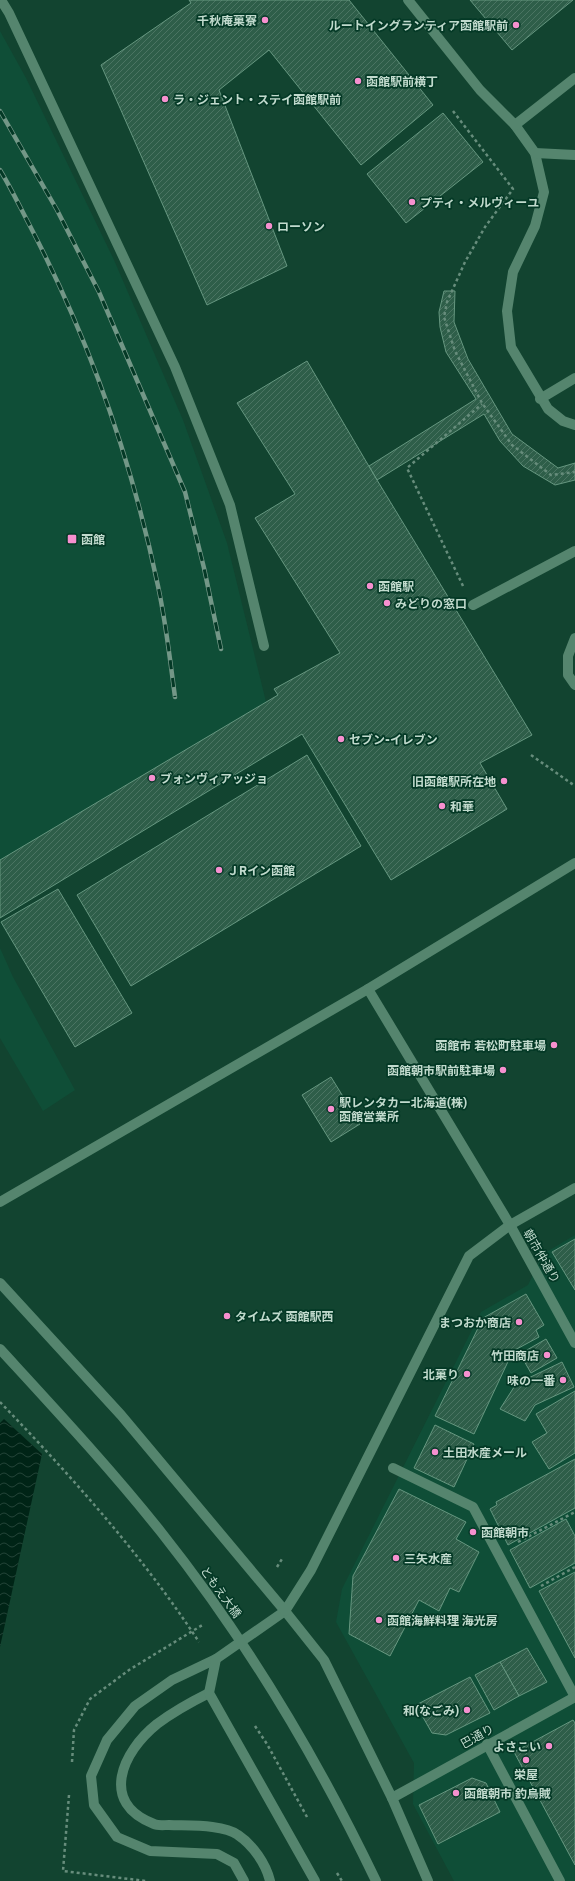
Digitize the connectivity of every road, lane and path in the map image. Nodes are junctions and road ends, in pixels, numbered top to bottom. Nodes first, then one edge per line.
1 (1, 0) edge
2 (408, 0) edge
3 (575, 78) edge
4 (515, 125) junction
5 (534, 153) junction
6 (575, 155) edge
7 (575, 378) edge
8 (540, 399) junction
9 (482, 404) dead end
10 (575, 425) edge
11 (575, 551) edge
12 (473, 605) joint
13 (575, 638) edge
14 (264, 646) dead end
15 (575, 686) edge
16 (531, 755) dead end
17 (575, 786) edge
18 (575, 863) edge
19 (368, 989) junction
20 (575, 1188) edge
21 (0, 1202) edge
22 (510, 1225) junction
23 (0, 1283) edge
24 (575, 1343) edge
25 (0, 1349) edge
26 (0, 1402) edge
27 (393, 1468) dead end
28 (575, 1512) edge
29 (498, 1553) junction
30 (575, 1568) edge
31 (521, 1597) junction
32 (285, 1611) junction
33 (202, 1646) dead end
34 (216, 1659) junction
35 (209, 1693) junction
36 (575, 1697) edge
37 (254, 1725) dead end
38 (487, 1744) junction
39 (392, 1798) junction
40 (308, 1819) dead end
41 (334, 1867) dead end
42 (244, 1881) edge
43 (270, 1881) edge
44 (315, 1881) edge
45 (342, 1881) edge
46 (376, 1881) edge
47 (428, 1881) edge
48 (560, 1881) edge

1 - 14 street
2 - 4 street
3 - 4 street
4 - 5 street
5 - 6 street
5 - 8 street
7 - 8 street
8 - 10 street
9 - 12 path
11 - 12 street
13 - 15 street
16 - 17 path
18 - 19 street
19 - 21 street
19 - 22 street, 朝市仲通り
20 - 22 street
22 - 24 street, 朝市仲通り
22 - 32 street
23 - 32 street
25 - 46 street, ともえ大橋
26 - 33 path
27 - 29 street
28 - 29 path
29 - 31 street
30 - 31 path
31 - 36 street
32 - 34 street
32 - 39 street
34 - 35 street
34 - 42 street
35 - 43 street
35 - 44 street
36 - 38 street, 巴通り
37 - 40 path
38 - 39 street, 巴通り
38 - 48 street
39 - 47 street
41 - 45 path

